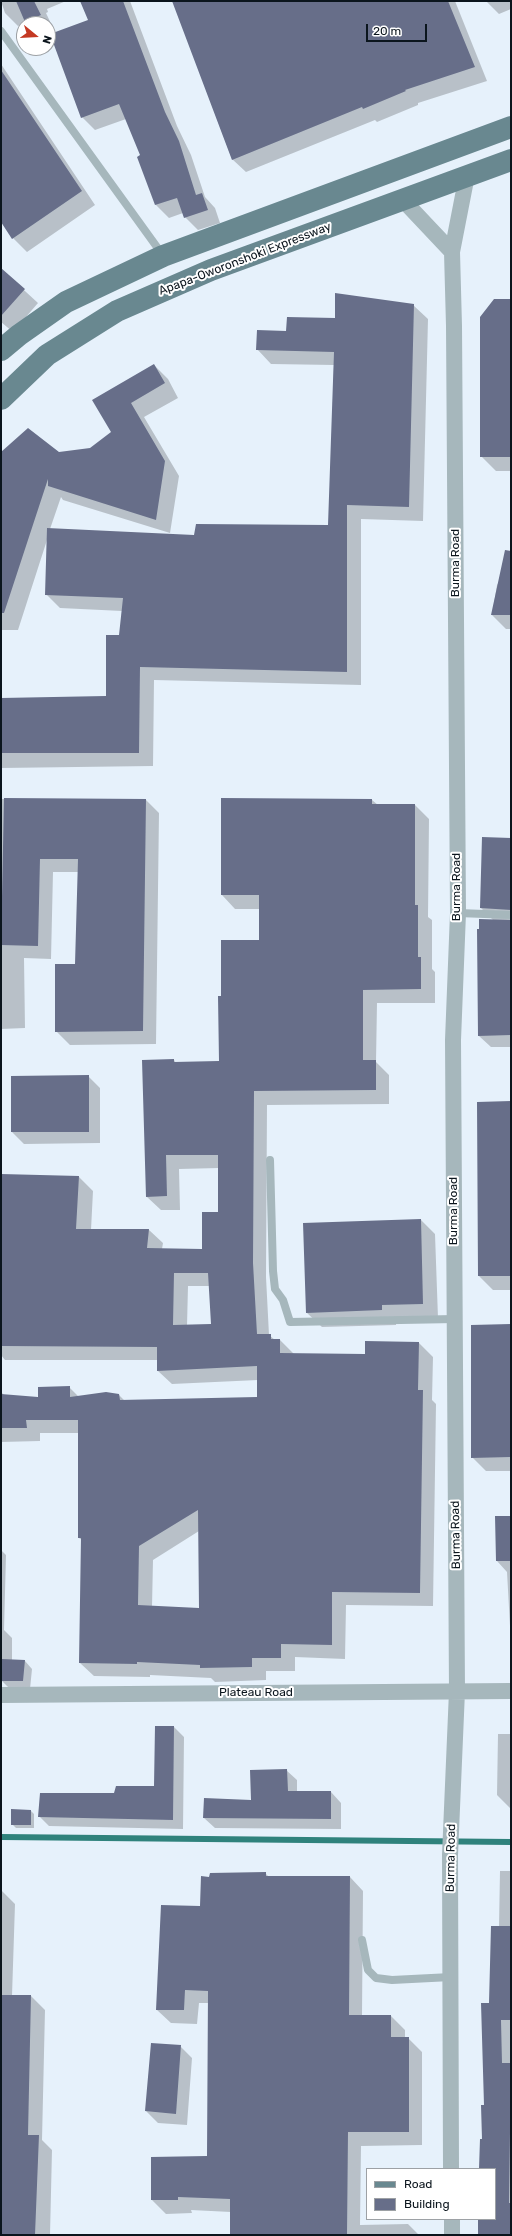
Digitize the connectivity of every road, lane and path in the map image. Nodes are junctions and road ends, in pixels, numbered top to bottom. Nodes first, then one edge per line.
1 (1, 31) edge
2 (511, 127) edge
3 (511, 160) edge
4 (467, 176) junction
5 (402, 199) junction
6 (452, 252) junction
7 (164, 256) junction
8 (1, 350) edge
9 (1, 399) edge
10 (458, 913) junction
11 (511, 915) edge
12 (270, 1160) dead end
13 (455, 1319) junction
14 (457, 1691) junction
15 (511, 1691) edge
16 (1, 1695) edge
17 (362, 1940) dead end
18 (451, 1977) junction
19 (451, 2168) edge
20 (452, 2220) edge
21 (452, 2235) edge

1 - 7 lane
2 - 7 main road
3 - 4 main road, Apapa-Oworonshoki Expressway
4 - 5 main road, Apapa-Oworonshoki Expressway
4 - 6 street, Burma Road
5 - 6 street
5 - 9 main road, Apapa-Oworonshoki Expressway
6 - 10 street, Burma Road
7 - 8 main road
10 - 11 lane
10 - 13 street, Burma Road
12 - 13 lane
13 - 14 street, Burma Road
14 - 15 street, Plateau Road
14 - 16 street, Plateau Road
14 - 18 street, Burma Road
17 - 18 lane
18 - 19 street, Burma Road
20 - 21 street

